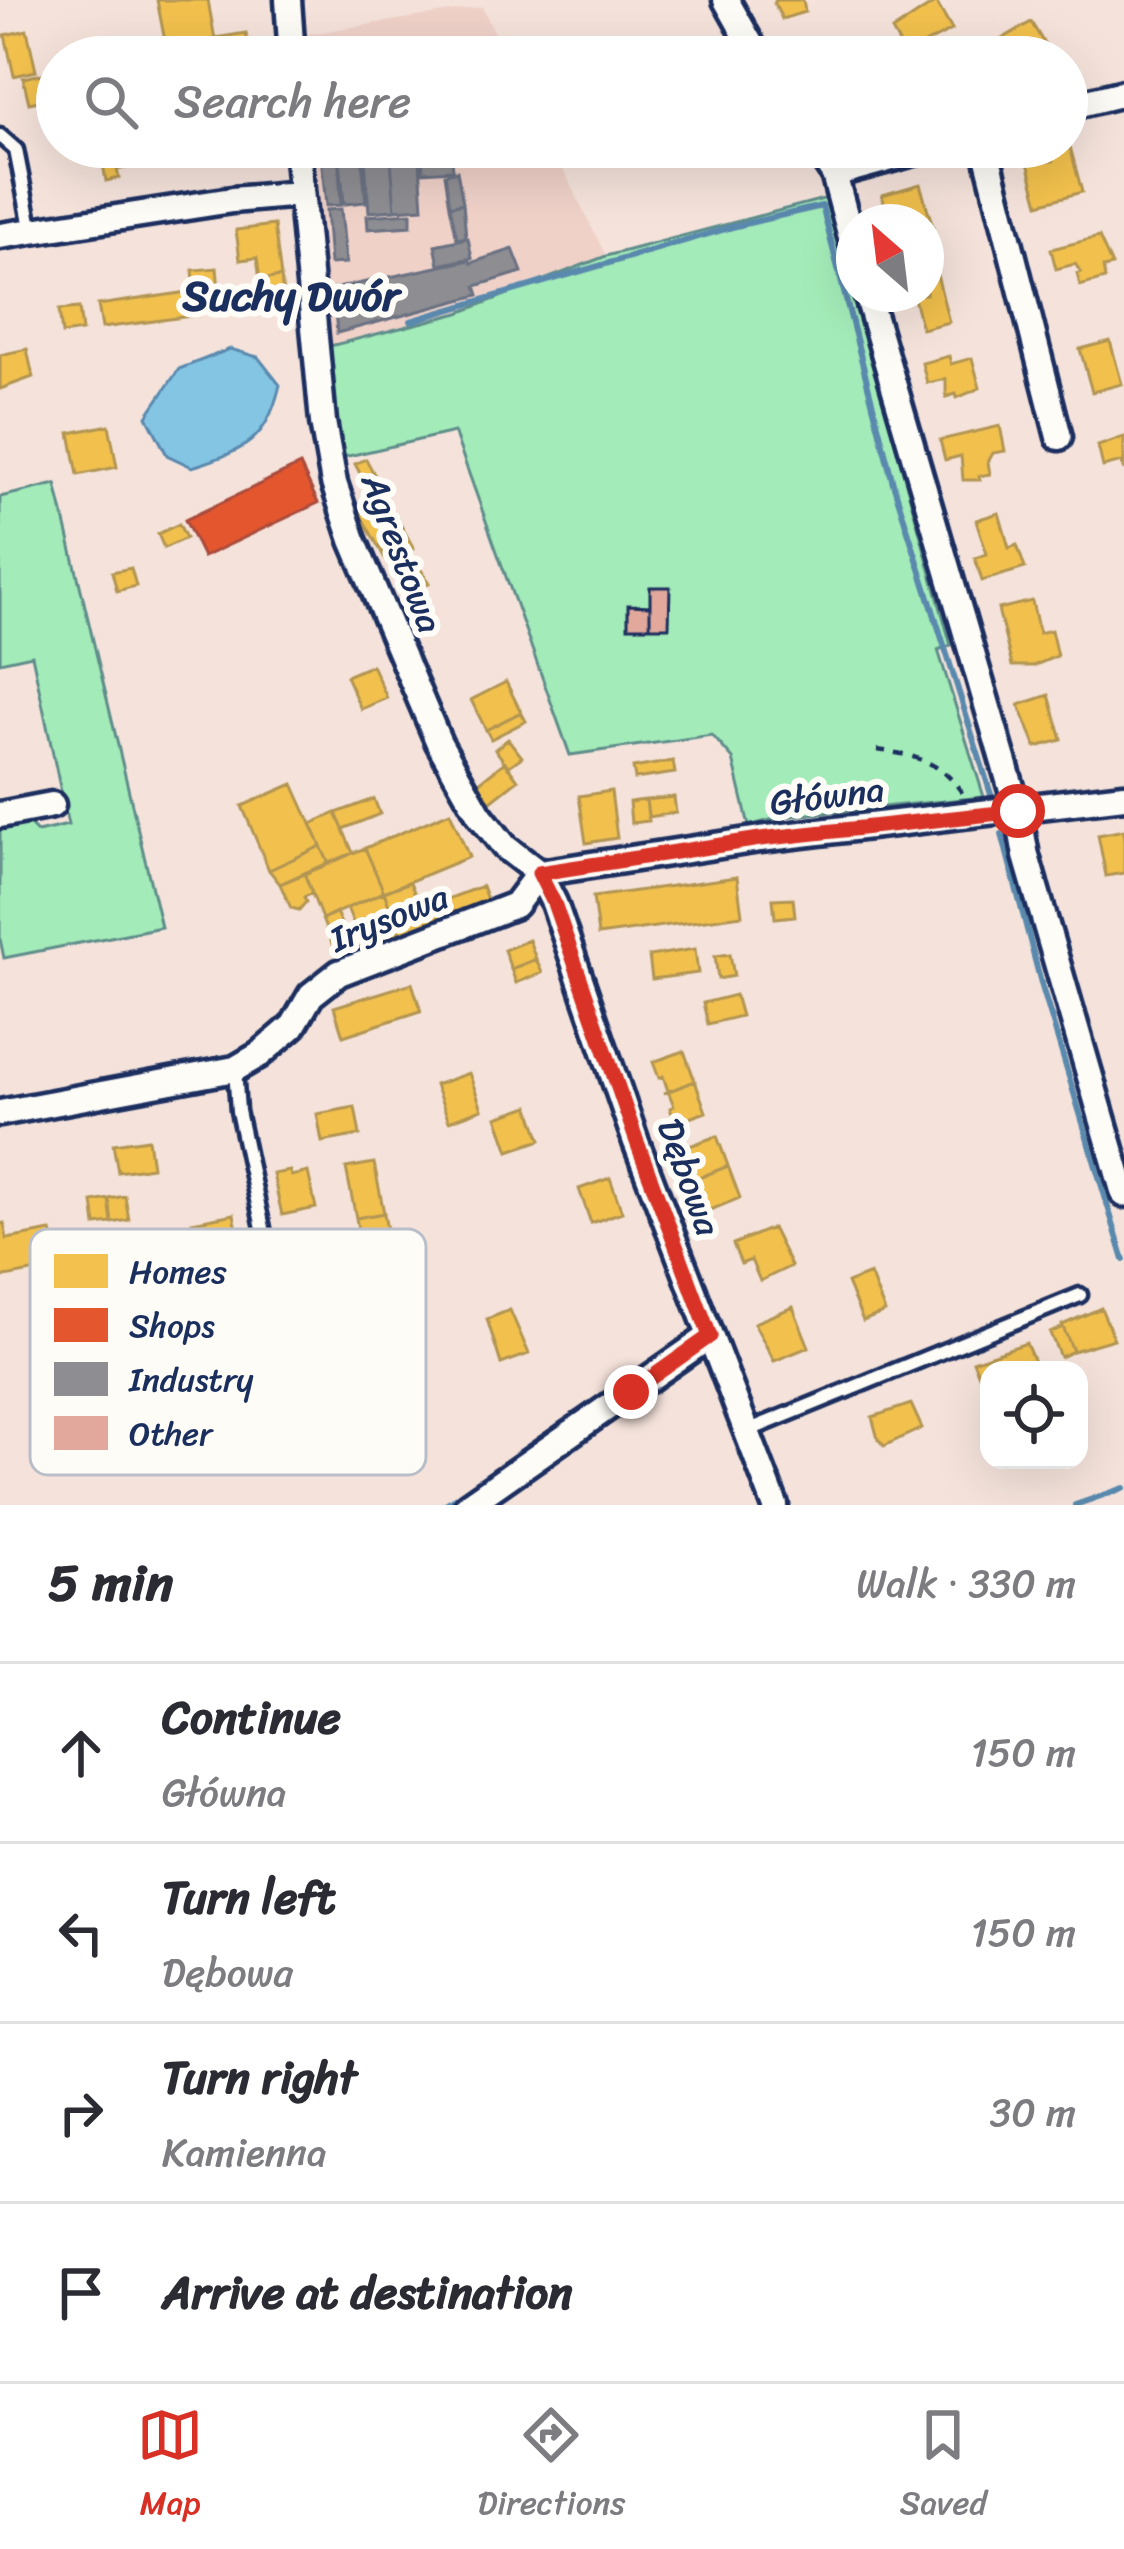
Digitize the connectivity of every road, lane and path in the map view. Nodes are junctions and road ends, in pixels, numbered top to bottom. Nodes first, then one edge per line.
1 (288, 0) edge
2 (726, 0) edge
3 (291, 36) edge
4 (746, 36) edge
5 (1124, 93) edge
6 (1088, 102) edge
7 (0, 136) edge
8 (298, 168) edge
9 (830, 168) edge
10 (856, 168) edge
11 (990, 168) edge
12 (834, 174) junction
13 (300, 194) junction
14 (842, 204) edge
15 (32, 232) junction
16 (0, 236) edge
17 (872, 312) edge
18 (1059, 437) dead end
19 (877, 750) dead end
20 (784, 796) dead end
21 (1124, 796) edge
22 (966, 802) dead end
23 (52, 805) dead end
24 (1018, 811) junction
25 (0, 815) edge
26 (787, 820) dead end
27 (539, 873) junction
28 (235, 1070) junction
29 (0, 1113) edge
30 (1124, 1193) edge
31 (263, 1229) edge
32 (1079, 1295) dead end
33 (710, 1336) junction
34 (746, 1432) junction
35 (468, 1505) edge
36 (775, 1505) edge

1 - 3 street
2 - 4 street
5 - 6 street
7 - 15 lane
8 - 13 street, Agrestowa
9 - 12 street
10 - 12 street
11 - 18 street
12 - 14 street
13 - 15 street
13 - 27 street, Agrestowa
15 - 16 street
17 - 24 street
19 - 22 path
20 - 26 path
21 - 24 street, Główna
23 - 25 street
24 - 27 street, Główna
24 - 30 street
27 - 28 street, Irysowa
27 - 33 street, Dębowa
28 - 29 street, Irysowa
28 - 31 lane
32 - 34 lane
33 - 34 street, Dębowa
33 - 35 street
34 - 36 street, Dębowa

